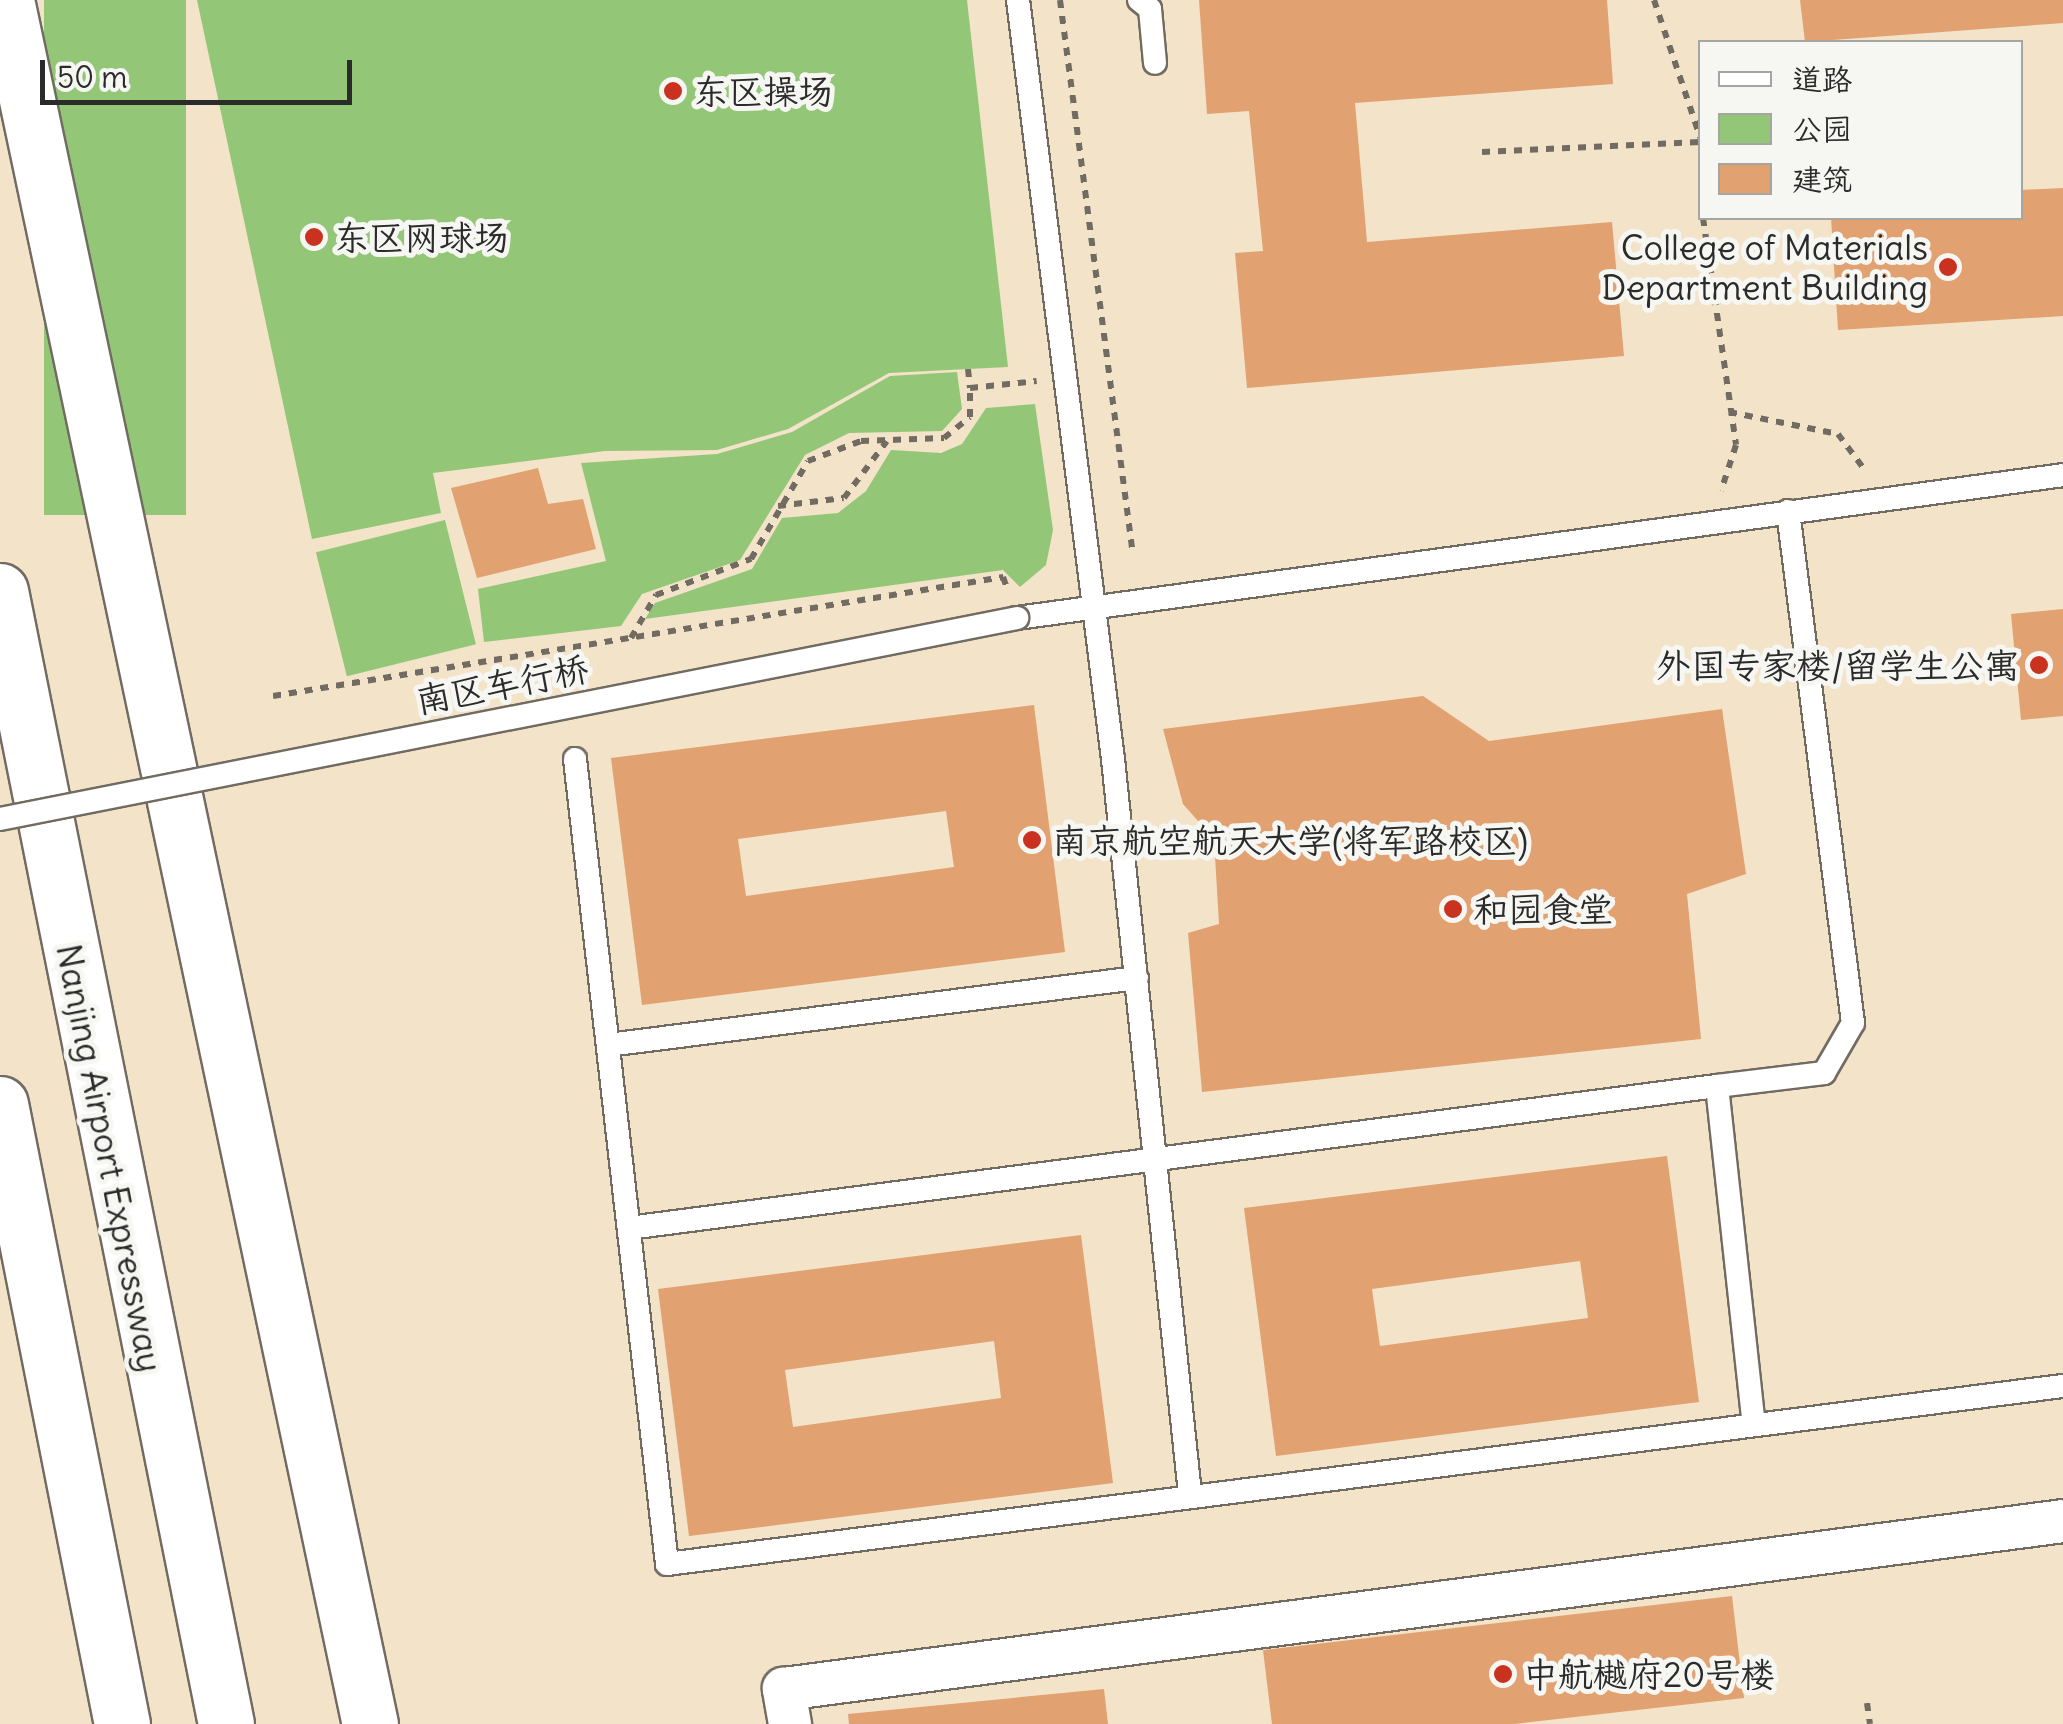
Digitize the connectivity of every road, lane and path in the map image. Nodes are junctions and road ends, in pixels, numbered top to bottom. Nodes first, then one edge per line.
1 (6, 0) edge
2 (1018, 0) edge
3 (1060, 0) edge
4 (1139, 0) edge
5 (1654, 0) edge
6 (1155, 63) dead end
7 (1698, 133) edge
8 (1698, 139) edge
9 (1482, 152) dead end
10 (1703, 220) edge
11 (968, 369) dead end
12 (1064, 378) junction
13 (970, 388) junction
14 (1729, 412) junction
15 (887, 441) junction
16 (2063, 476) edge
17 (1886, 499) junction
18 (778, 506) junction
19 (1788, 511) junction
20 (1712, 522) junction
21 (1132, 548) dead end
22 (0, 591) edge
23 (1092, 603) junction
24 (1018, 618) junction
25 (631, 638) junction
26 (274, 696) dead end
27 (576, 758) dead end
28 (0, 819) edge
29 (1137, 978) junction
30 (608, 1046) junction
31 (1717, 1086) junction
32 (0, 1104) edge
33 (1157, 1165) junction
34 (629, 1228) junction
35 (2063, 1386) edge
36 (1753, 1420) junction
37 (1190, 1494) junction
38 (2063, 1521) edge
39 (1866, 1703) dead end
40 (122, 1724) edge
41 (226, 1724) edge
42 (370, 1724) edge
43 (790, 1724) edge
44 (1870, 1724) edge

1 - 42 highway
2 - 12 lane
3 - 21 path
4 - 6 lane
5 - 7 path
8 - 9 path
10 - 14 path
11 - 13 path
12 - 13 path
12 - 23 lane
13 - 15 path
14 - 17 path
14 - 20 path
15 - 18 path
15 - 18 path
16 - 17 lane, 南区车行桥
17 - 19 lane, 南区车行桥
18 - 25 path
19 - 20 lane, 南区车行桥
19 - 31 lane
20 - 23 lane, 南区车行桥
22 - 41 highway, Nanjing Airport Expressway
23 - 24 lane, 南区车行桥
23 - 29 lane
24 - 25 path
24 - 28 lane, 南区车行桥, bridge
25 - 26 path
27 - 30 lane
29 - 30 lane
29 - 33 lane
30 - 34 lane
31 - 33 lane
31 - 36 lane
32 - 40 highway
33 - 34 lane
33 - 37 lane
34 - 37 lane
35 - 36 lane
36 - 37 lane
38 - 43 street
39 - 44 path

